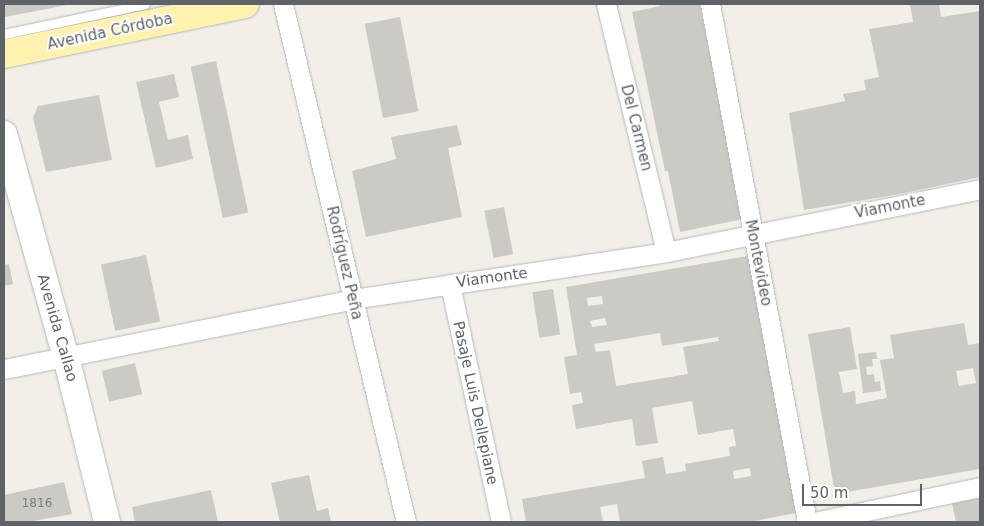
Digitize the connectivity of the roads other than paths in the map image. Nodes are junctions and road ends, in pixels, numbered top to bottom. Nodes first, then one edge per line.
1 (145, 4) edge
2 (245, 4) edge
3 (283, 4) edge
4 (606, 4) edge
5 (710, 4) edge
6 (4, 34) edge
7 (4, 54) edge
8 (4, 134) edge
9 (980, 189) edge
10 (753, 235) junction
11 (666, 252) junction
12 (450, 284) junction
13 (353, 299) junction
14 (66, 357) junction
15 (4, 368) edge
16 (980, 487) edge
17 (107, 522) edge
18 (406, 522) edge
19 (501, 522) edge
20 (807, 522) edge
21 (814, 522) edge

1 - 6 lane, Avenida Córdoba
2 - 7 main road, Avenida Córdoba
3 - 13 street, Rodríguez Peña
4 - 11 street, Del Carmen
5 - 10 street, Montevideo
8 - 14 main road, Avenida Callao
9 - 10 street, Viamonte
10 - 11 street, Viamonte
10 - 20 street, Montevideo
11 - 12 street, Viamonte
12 - 13 street, Viamonte
12 - 19 street, Pasaje Luis Dellepiane
13 - 14 street, Viamonte
13 - 18 street, Rodríguez Peña
14 - 15 street, Viamonte
14 - 17 main road, Avenida Callao
16 - 21 street

